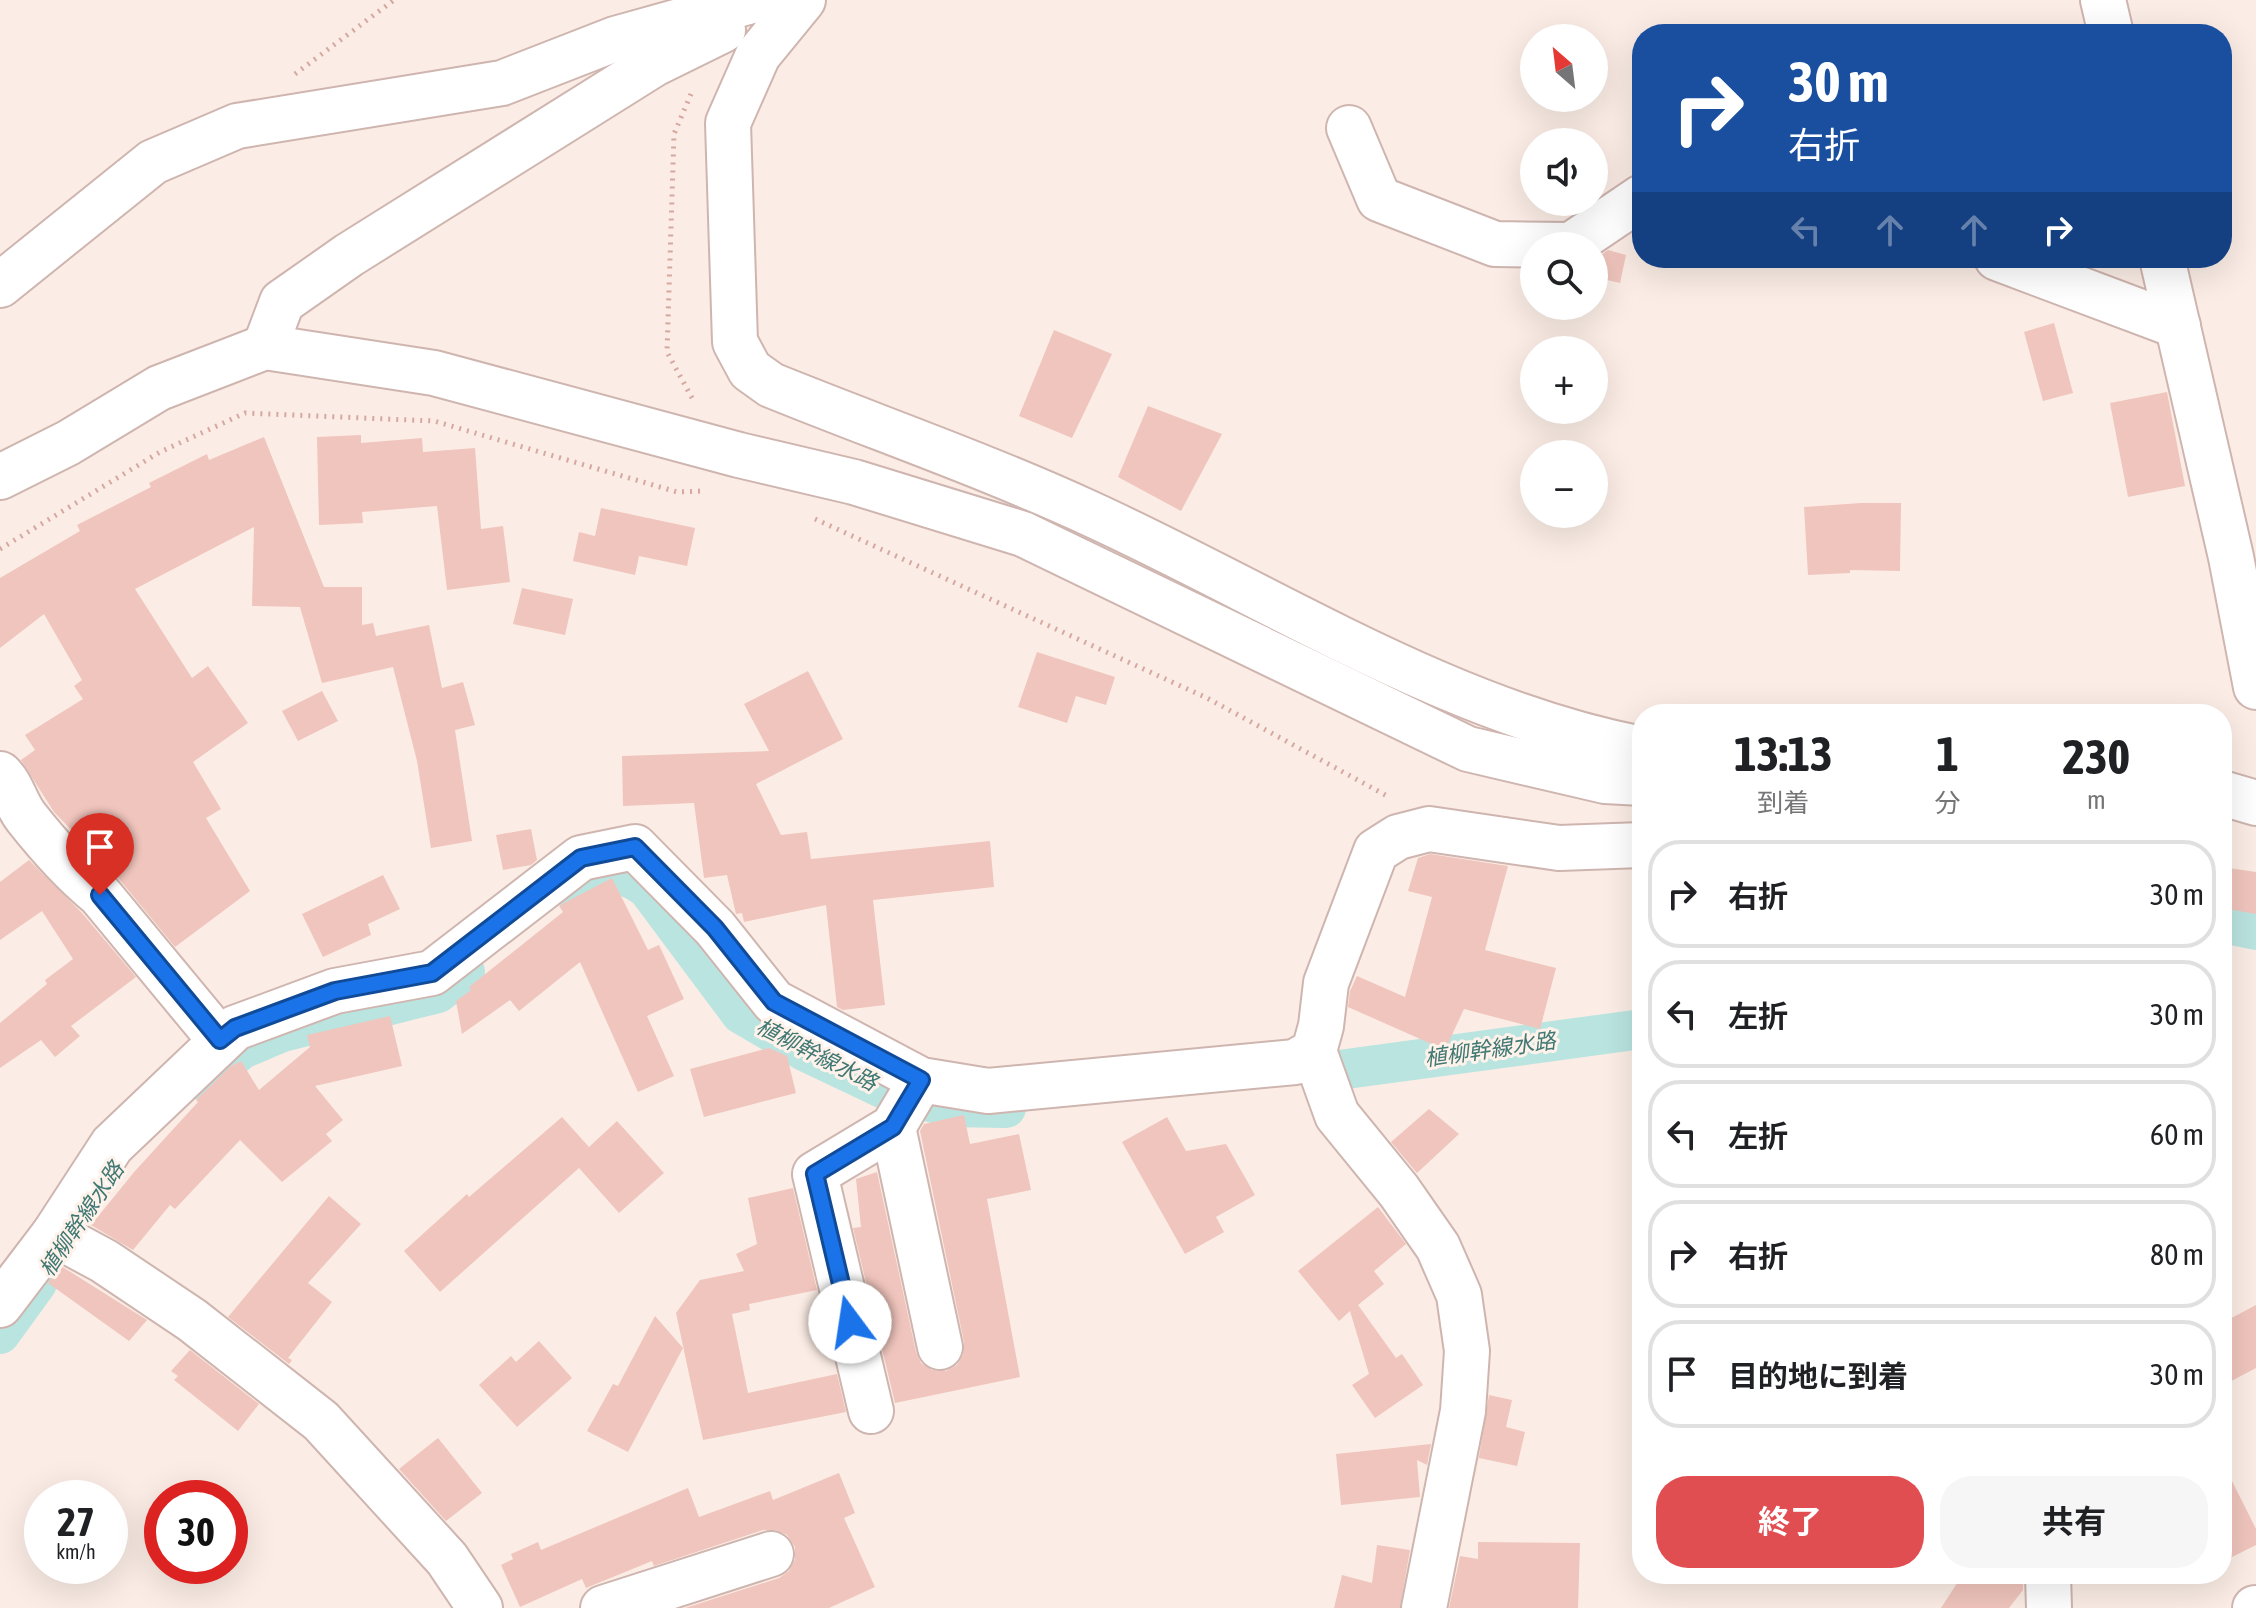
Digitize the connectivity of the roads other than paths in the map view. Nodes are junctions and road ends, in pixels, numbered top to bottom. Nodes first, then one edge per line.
1 (755, 0) edge
2 (783, 0) edge
3 (803, 0) edge
4 (2103, 0) edge
5 (2109, 24) edge
6 (1349, 128) dead end
7 (1632, 204) edge
8 (2024, 268) edge
9 (2164, 268) edge
10 (0, 285) edge
11 (2178, 326) junction
12 (265, 347) junction
13 (0, 477) edge
14 (2256, 687) edge
15 (1632, 747) edge
16 (0, 774) edge
17 (1632, 782) edge
18 (2232, 796) edge
19 (2256, 803) edge
20 (12, 825) edge
21 (1632, 845) edge
22 (220, 1040) junction
23 (1314, 1051) junction
24 (910, 1100) junction
25 (63, 1240) junction
26 (0, 1305) edge
27 (940, 1347) dead end
28 (871, 1411) dead end
29 (771, 1554) dead end
30 (2048, 1584) edge
31 (480, 1608) edge
32 (603, 1608) edge
33 (1424, 1608) edge
34 (2049, 1608) edge

1 - 10 street
2 - 12 street
3 - 15 street
4 - 5 street
6 - 7 street
8 - 11 street
9 - 11 street
11 - 14 street
12 - 13 street
12 - 17 street
16 - 20 street
18 - 19 street
20 - 22 street
21 - 23 street
22 - 24 street
22 - 25 street
23 - 24 street
23 - 33 street
24 - 27 street
24 - 28 street
25 - 26 street
25 - 31 street
29 - 32 street
30 - 34 street

